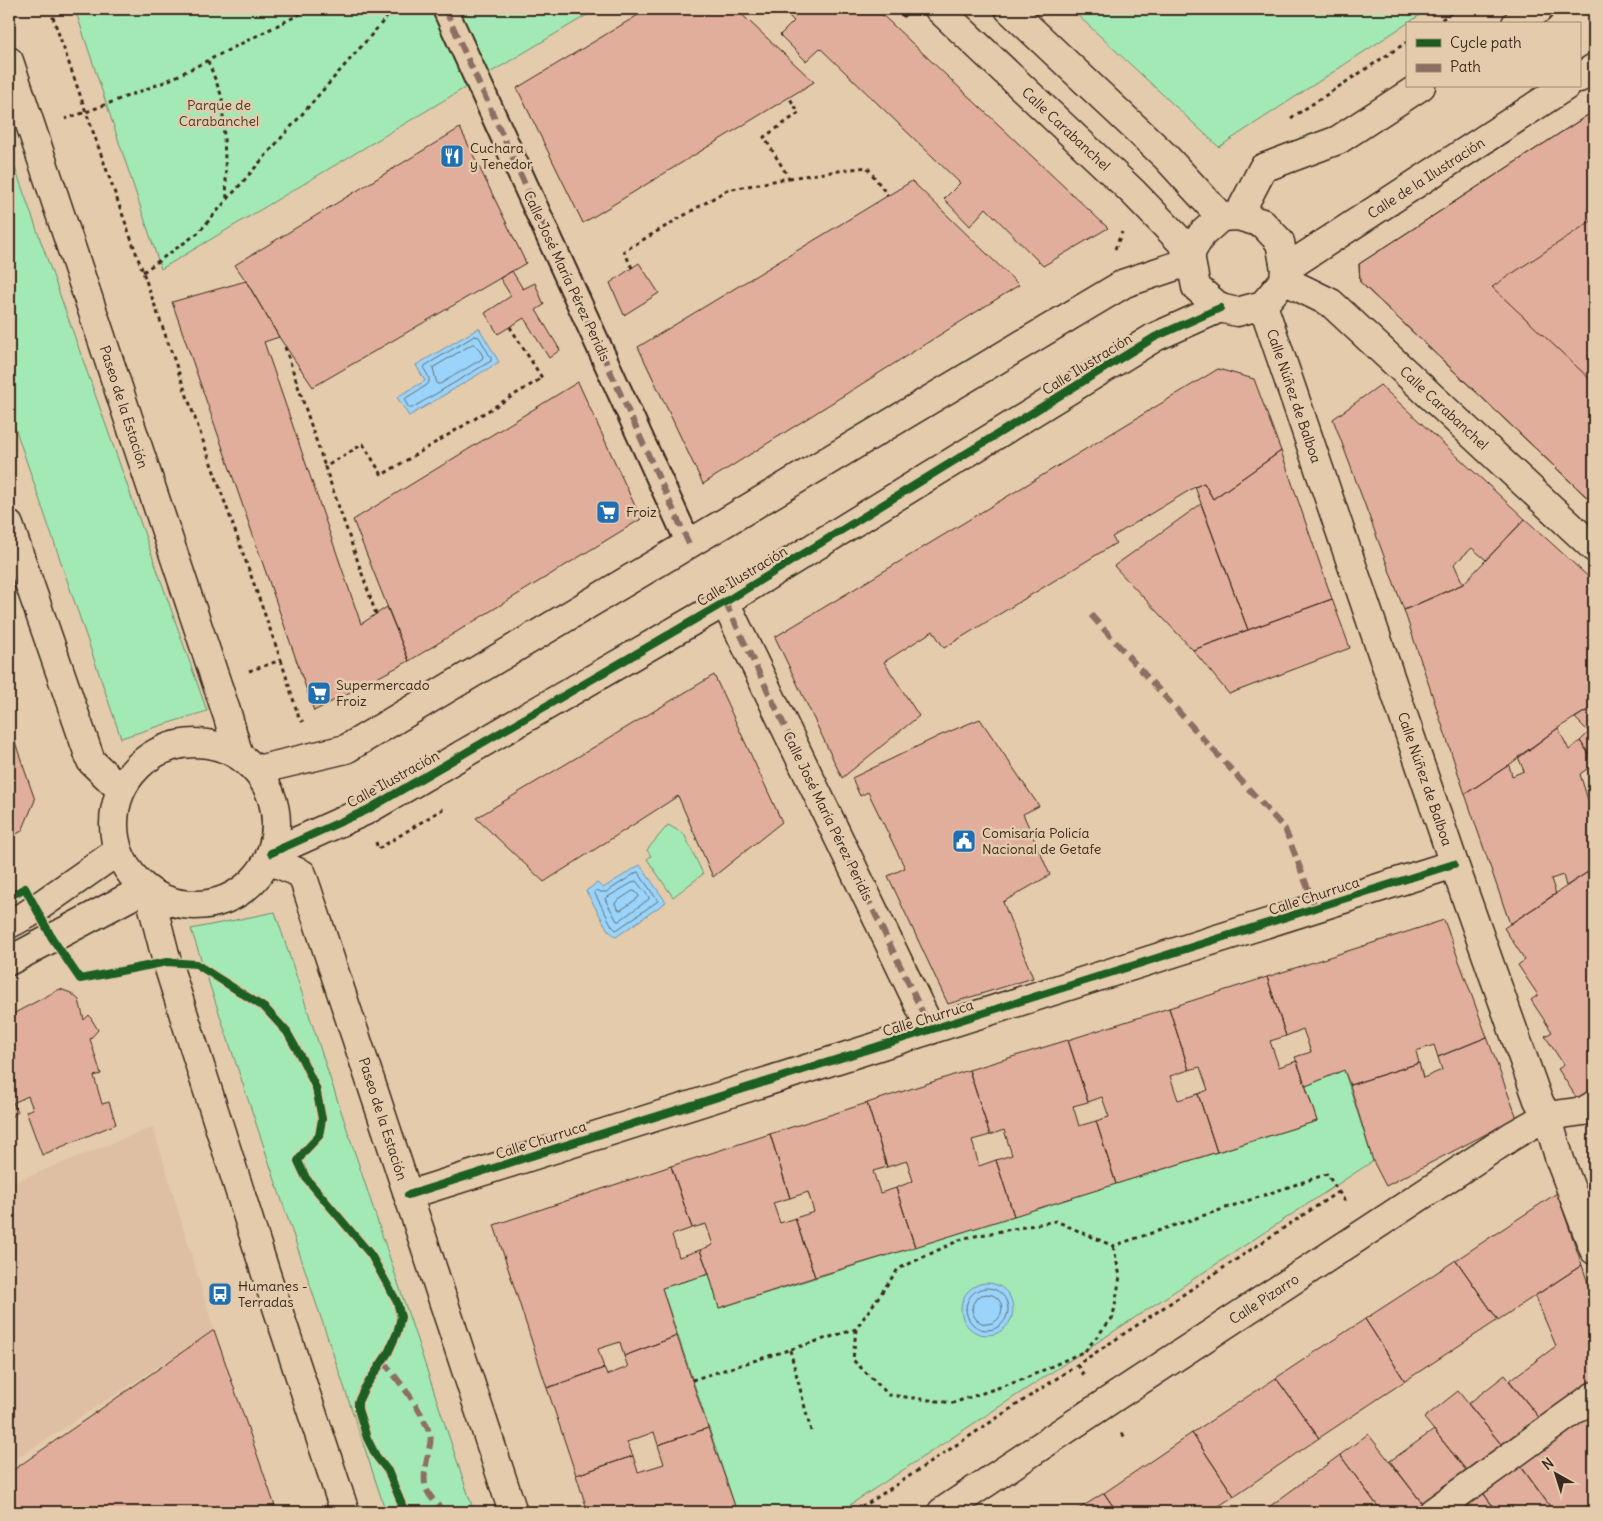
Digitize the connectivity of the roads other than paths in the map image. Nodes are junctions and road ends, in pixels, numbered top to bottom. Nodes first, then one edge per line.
1 (445, 9) edge
2 (939, 9) edge
3 (1009, 9) edge
4 (1539, 9) edge
5 (1519, 22) edge
6 (9, 60) edge
7 (1594, 68) edge
8 (1580, 77) edge
9 (1418, 88) edge
10 (1563, 88) edge
11 (1230, 217) junction
12 (1191, 256) junction
13 (1285, 275) junction
14 (1263, 305) junction
15 (1220, 308) junction
16 (9, 525) edge
17 (689, 544) junction
18 (1594, 548) edge
19 (725, 602) junction
20 (248, 762) junction
21 (120, 789) junction
22 (118, 851) junction
23 (270, 857) junction
24 (1454, 864) junction
25 (146, 890) junction
26 (9, 924) edge
27 (9, 961) edge
28 (931, 1030) junction
29 (1594, 1105) edge
30 (1547, 1116) junction
31 (408, 1195) junction
32 (1594, 1250) edge
33 (1594, 1396) edge
34 (346, 1512) edge
35 (513, 1512) edge
36 (942, 1512) edge
37 (1433, 1512) edge

1 - 17 street, Calle José María Pérez Peridis
2 - 12 street, Calle Carabanchel
3 - 11 street
4 - 5 street
6 - 20 street, Paseo de la Estación
7 - 8 street
9 - 11 street
10 - 13 street, Calle de la Ilustración
11 - 12 street
11 - 13 street
12 - 15 street
12 - 17 street
13 - 14 street
13 - 18 street, Calle Carabanchel
14 - 15 street
14 - 24 street, Calle Núñez de Balboa
15 - 19 street, Calle Ilustración
16 - 21 street
17 - 20 street
19 - 23 street, Calle Ilustración
19 - 28 street, Calle José María Pérez Peridis
20 - 21 street
20 - 23 street
21 - 22 street
22 - 25 street
22 - 26 street
23 - 25 street
23 - 31 street, Paseo de la Estación
24 - 28 street, Calle Churruca
24 - 30 street, Calle Núñez de Balboa
25 - 27 street
25 - 34 street
28 - 31 street, Calle Churruca
29 - 30 street, Calle Pizarro
30 - 32 street, Calle Núñez de Balboa
30 - 36 street, Calle Pizarro
31 - 35 street, Paseo de la Estación
33 - 37 street

